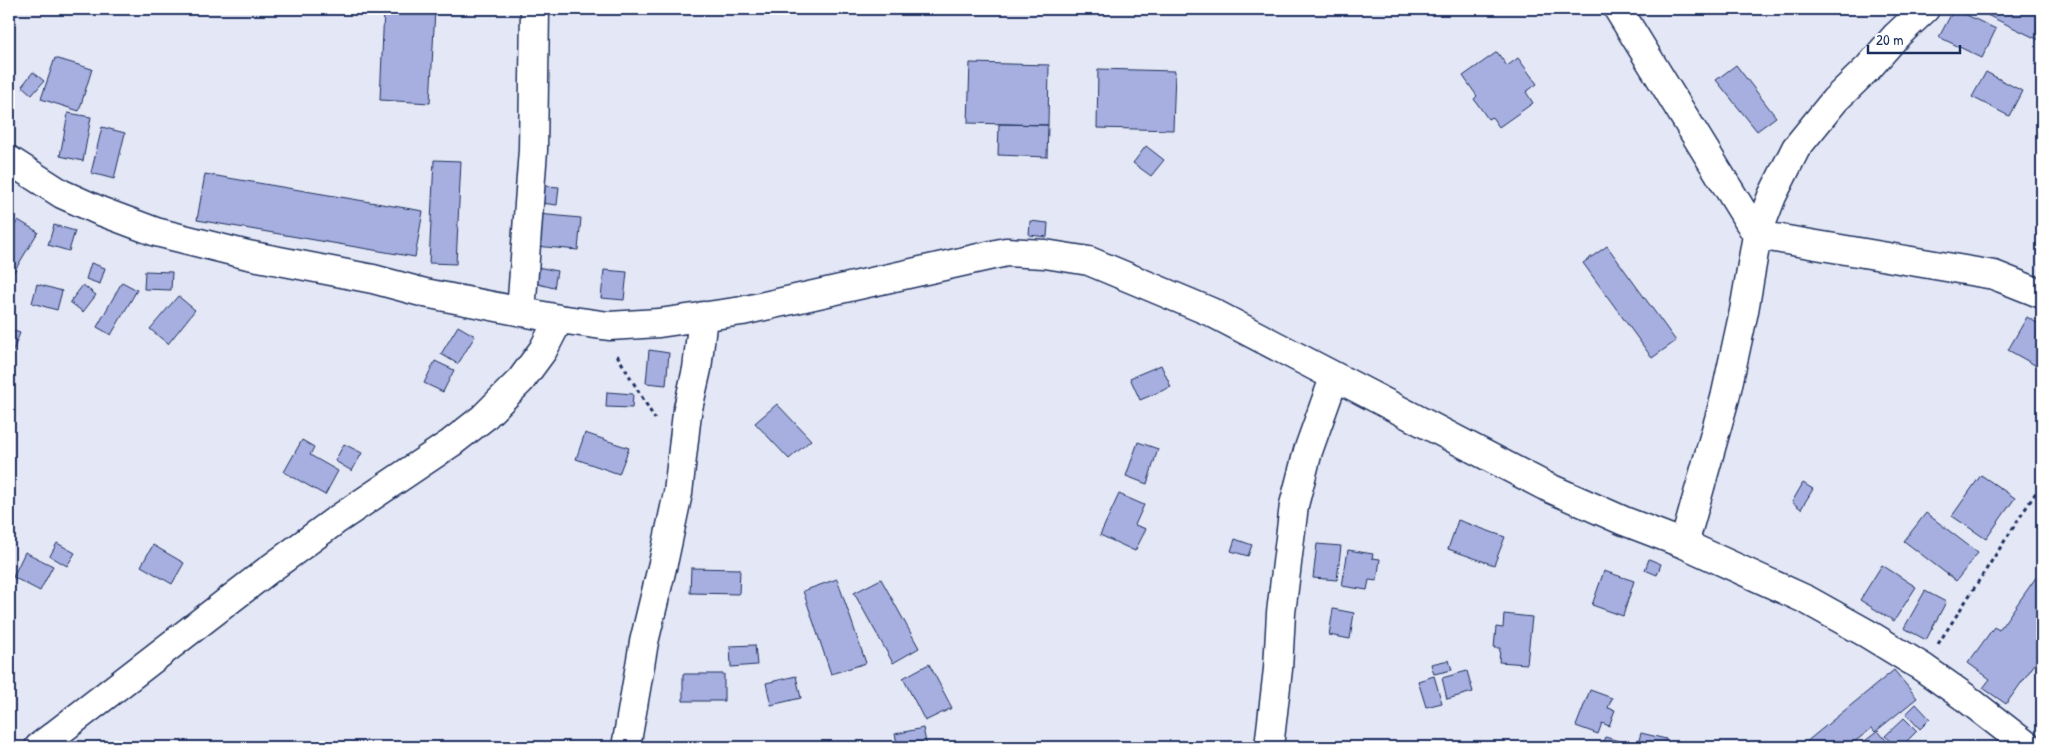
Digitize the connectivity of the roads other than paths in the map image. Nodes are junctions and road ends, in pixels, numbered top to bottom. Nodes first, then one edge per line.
1 (535, 9) edge
2 (1618, 9) edge
3 (1925, 9) edge
4 (9, 160) edge
5 (1757, 235) junction
6 (2042, 294) edge
7 (521, 312) junction
8 (703, 316) junction
9 (559, 319) junction
10 (1334, 378) junction
11 (1684, 544) junction
12 (39, 747) edge
13 (626, 747) edge
14 (1269, 747) edge
15 (2029, 747) edge

1 - 7 street
2 - 5 street
3 - 5 street
4 - 7 street
5 - 6 street
5 - 11 street
7 - 9 street
8 - 9 street
8 - 10 street
8 - 13 street
9 - 12 street
10 - 11 street
10 - 14 street
11 - 15 street

